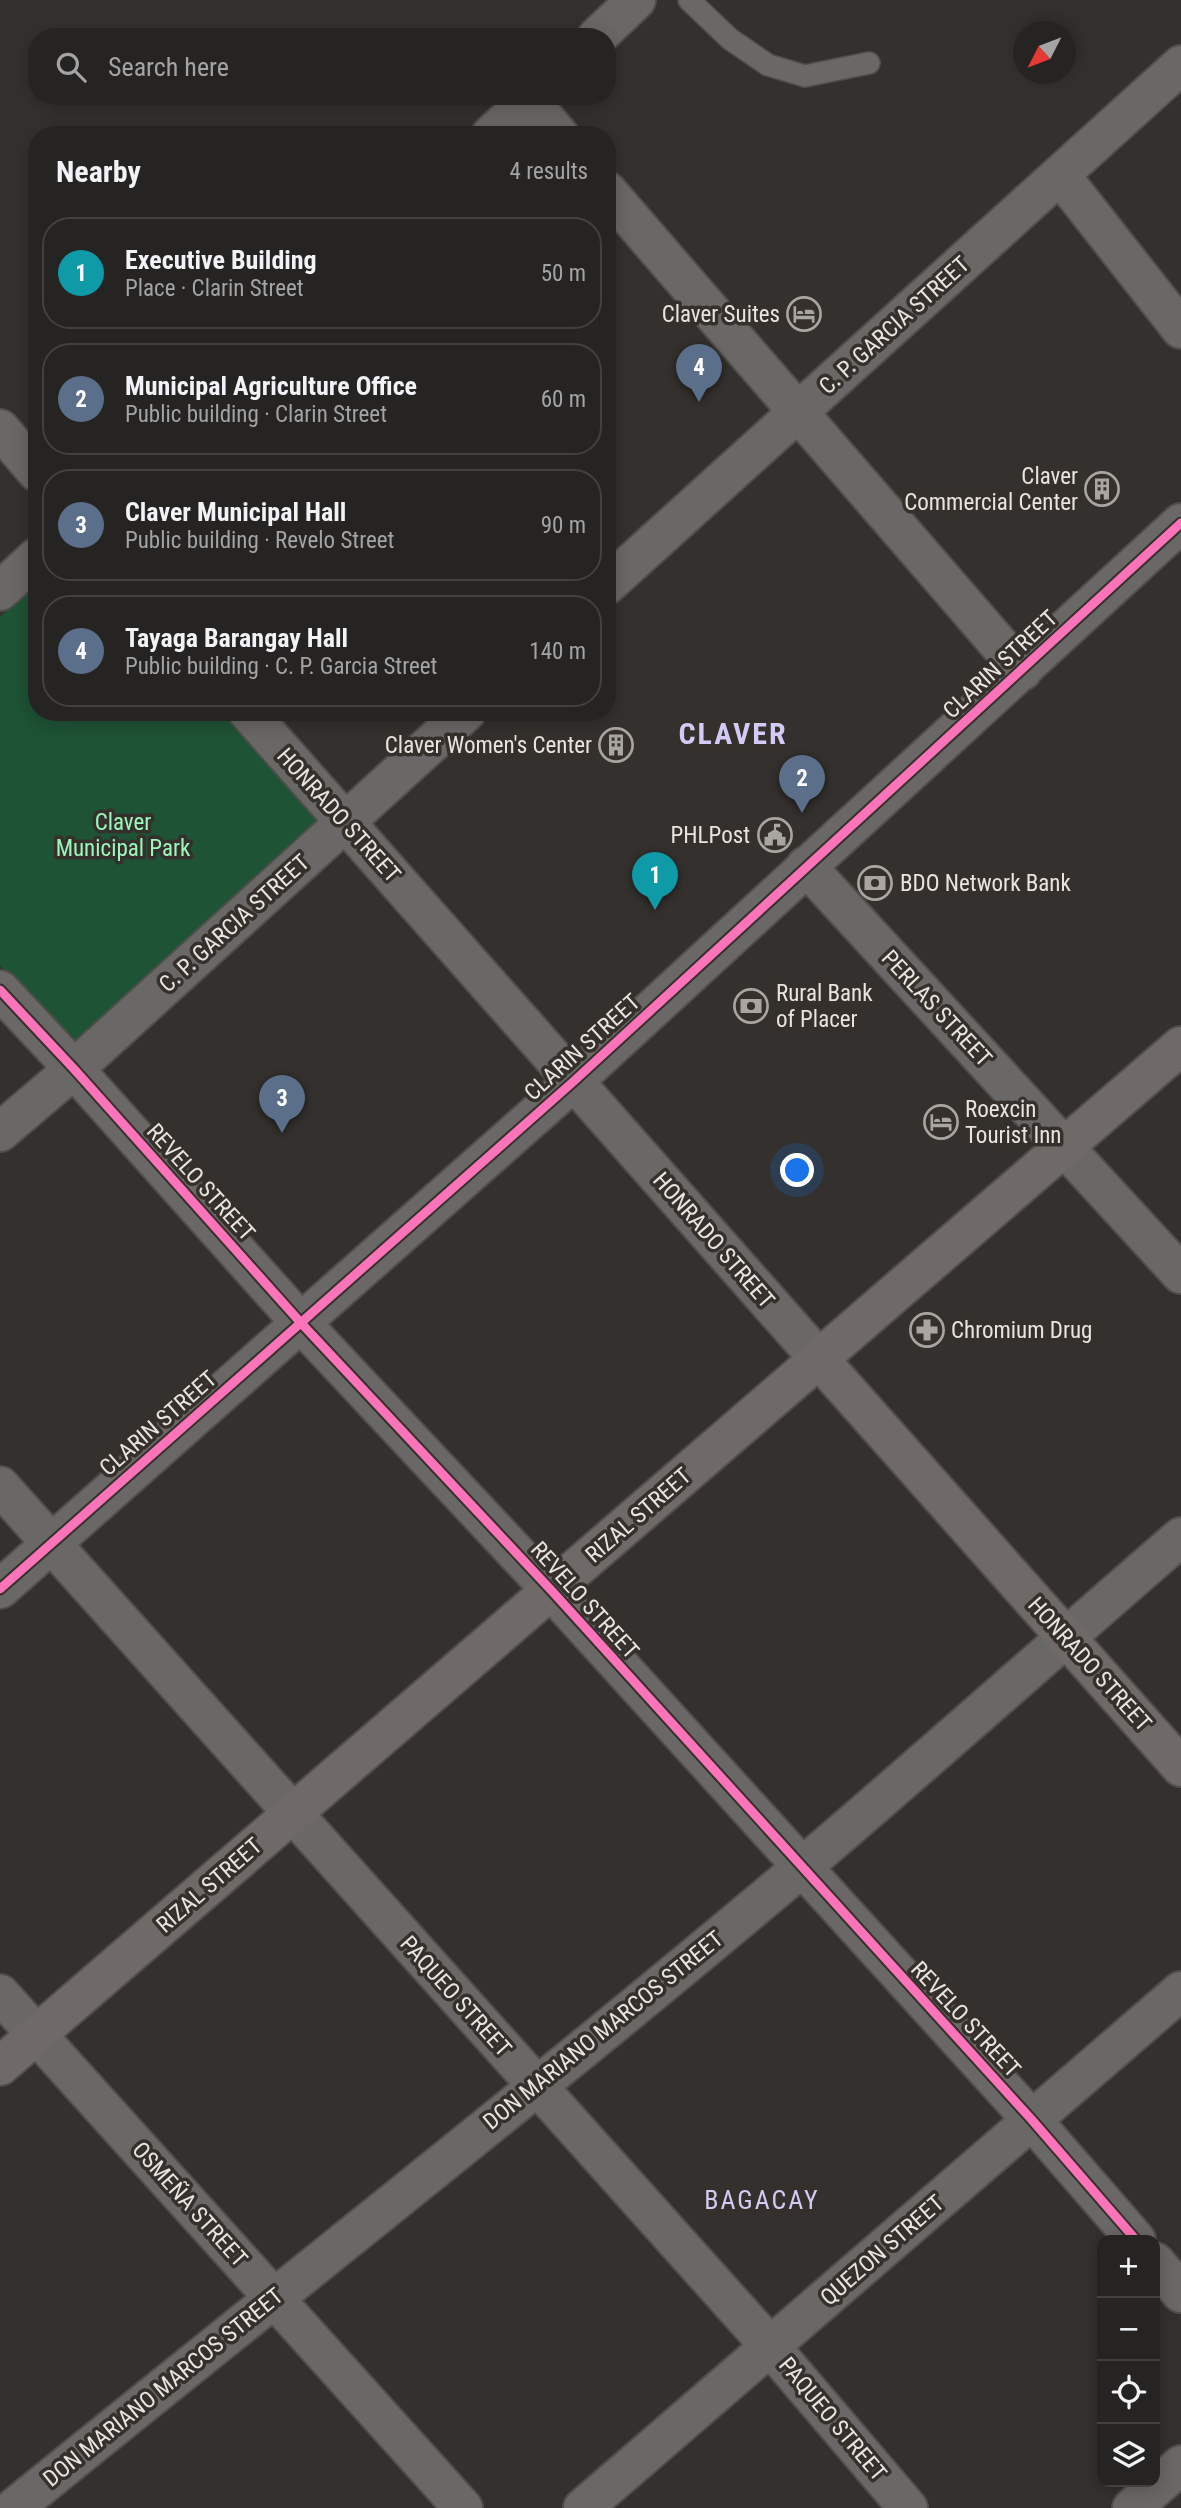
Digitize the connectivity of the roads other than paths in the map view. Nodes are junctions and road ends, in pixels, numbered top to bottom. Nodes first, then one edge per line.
1 (636, 0) edge
2 (689, 0) edge
3 (606, 28) edge
4 (869, 63) dead end
5 (1181, 65) edge
6 (523, 105) edge
7 (536, 105) edge
8 (501, 126) edge
9 (552, 126) edge
10 (1060, 175) junction
11 (616, 201) edge
12 (1181, 329) edge
13 (798, 412) junction
14 (0, 429) edge
15 (28, 462) edge
16 (1181, 523) edge
17 (28, 565) edge
18 (616, 577) edge
19 (0, 591) edge
20 (1022, 671) junction
21 (256, 721) edge
22 (456, 721) edge
23 (345, 822) junction
24 (806, 866) junction
25 (0, 990) edge
26 (1181, 1046) edge
27 (74, 1069) junction
28 (574, 1081) junction
29 (0, 1132) edge
30 (1065, 1146) junction
31 (1181, 1274) edge
32 (301, 1323) junction
33 (819, 1359) junction
34 (0, 1486) edge
35 (1181, 1537) edge
36 (52, 1542) junction
37 (0, 1589) edge
38 (551, 1590) junction
39 (1066, 1637) junction
40 (1181, 1766) edge
41 (293, 1813) junction
42 (801, 1867) junction
43 (1181, 1991) edge
44 (0, 1994) edge
45 (36, 2035) junction
46 (0, 2066) edge
47 (536, 2085) junction
48 (1032, 2120) junction
49 (1132, 2235) edge
50 (1160, 2268) edge
51 (1181, 2293) edge
52 (274, 2297) junction
53 (770, 2346) junction
54 (1181, 2465) edge
55 (14, 2508) edge
56 (463, 2508) edge
57 (583, 2508) edge
58 (908, 2508) edge
59 (1132, 2508) edge

1 - 3 street
2 - 4 lane
5 - 10 street, C. P. GARCIA STREET
6 - 8 street
7 - 9 street
10 - 12 street
10 - 13 street, C. P. GARCIA STREET
11 - 13 street
13 - 18 street, C. P. GARCIA STREET
13 - 20 street
14 - 15 street
16 - 20 street, CLARIN STREET
17 - 19 street
20 - 24 street, CLARIN STREET
21 - 23 street, HONRADO STREET
22 - 23 street, C. P. GARCIA STREET
23 - 27 street, C. P. GARCIA STREET
23 - 28 street, HONRADO STREET
24 - 28 street, CLARIN STREET
24 - 30 street, PERLAS STREET
25 - 27 street, REVELO STREET
26 - 30 street, RIZAL STREET
27 - 29 street, C. P. GARCIA STREET
27 - 32 street, REVELO STREET
28 - 32 street, CLARIN STREET
28 - 33 street, HONRADO STREET
30 - 31 street, PERLAS STREET
30 - 33 street, RIZAL STREET
32 - 36 street, CLARIN STREET
32 - 38 street, REVELO STREET
33 - 38 street, RIZAL STREET
33 - 39 street, HONRADO STREET
34 - 36 street, PAQUEO STREET
35 - 39 street, DON MARIANO MARCOS STREET
36 - 37 street, CLARIN STREET
36 - 41 street, PAQUEO STREET
38 - 41 street, RIZAL STREET
38 - 42 street, REVELO STREET
39 - 40 street, HONRADO STREET
39 - 42 street, DON MARIANO MARCOS STREET
41 - 45 street, RIZAL STREET
41 - 47 street, PAQUEO STREET
42 - 47 street, DON MARIANO MARCOS STREET
42 - 48 street, REVELO STREET
43 - 48 street, QUEZON STREET
44 - 45 street, OSMEÑA STREET
45 - 46 street, RIZAL STREET
45 - 52 street, OSMEÑA STREET
47 - 52 street, DON MARIANO MARCOS STREET
47 - 53 street, PAQUEO STREET
48 - 49 street, REVELO STREET
48 - 53 street, QUEZON STREET
50 - 51 street
52 - 55 street, DON MARIANO MARCOS STREET
52 - 56 street, OSMEÑA STREET
53 - 57 street, QUEZON STREET
53 - 58 street, PAQUEO STREET
54 - 59 street

